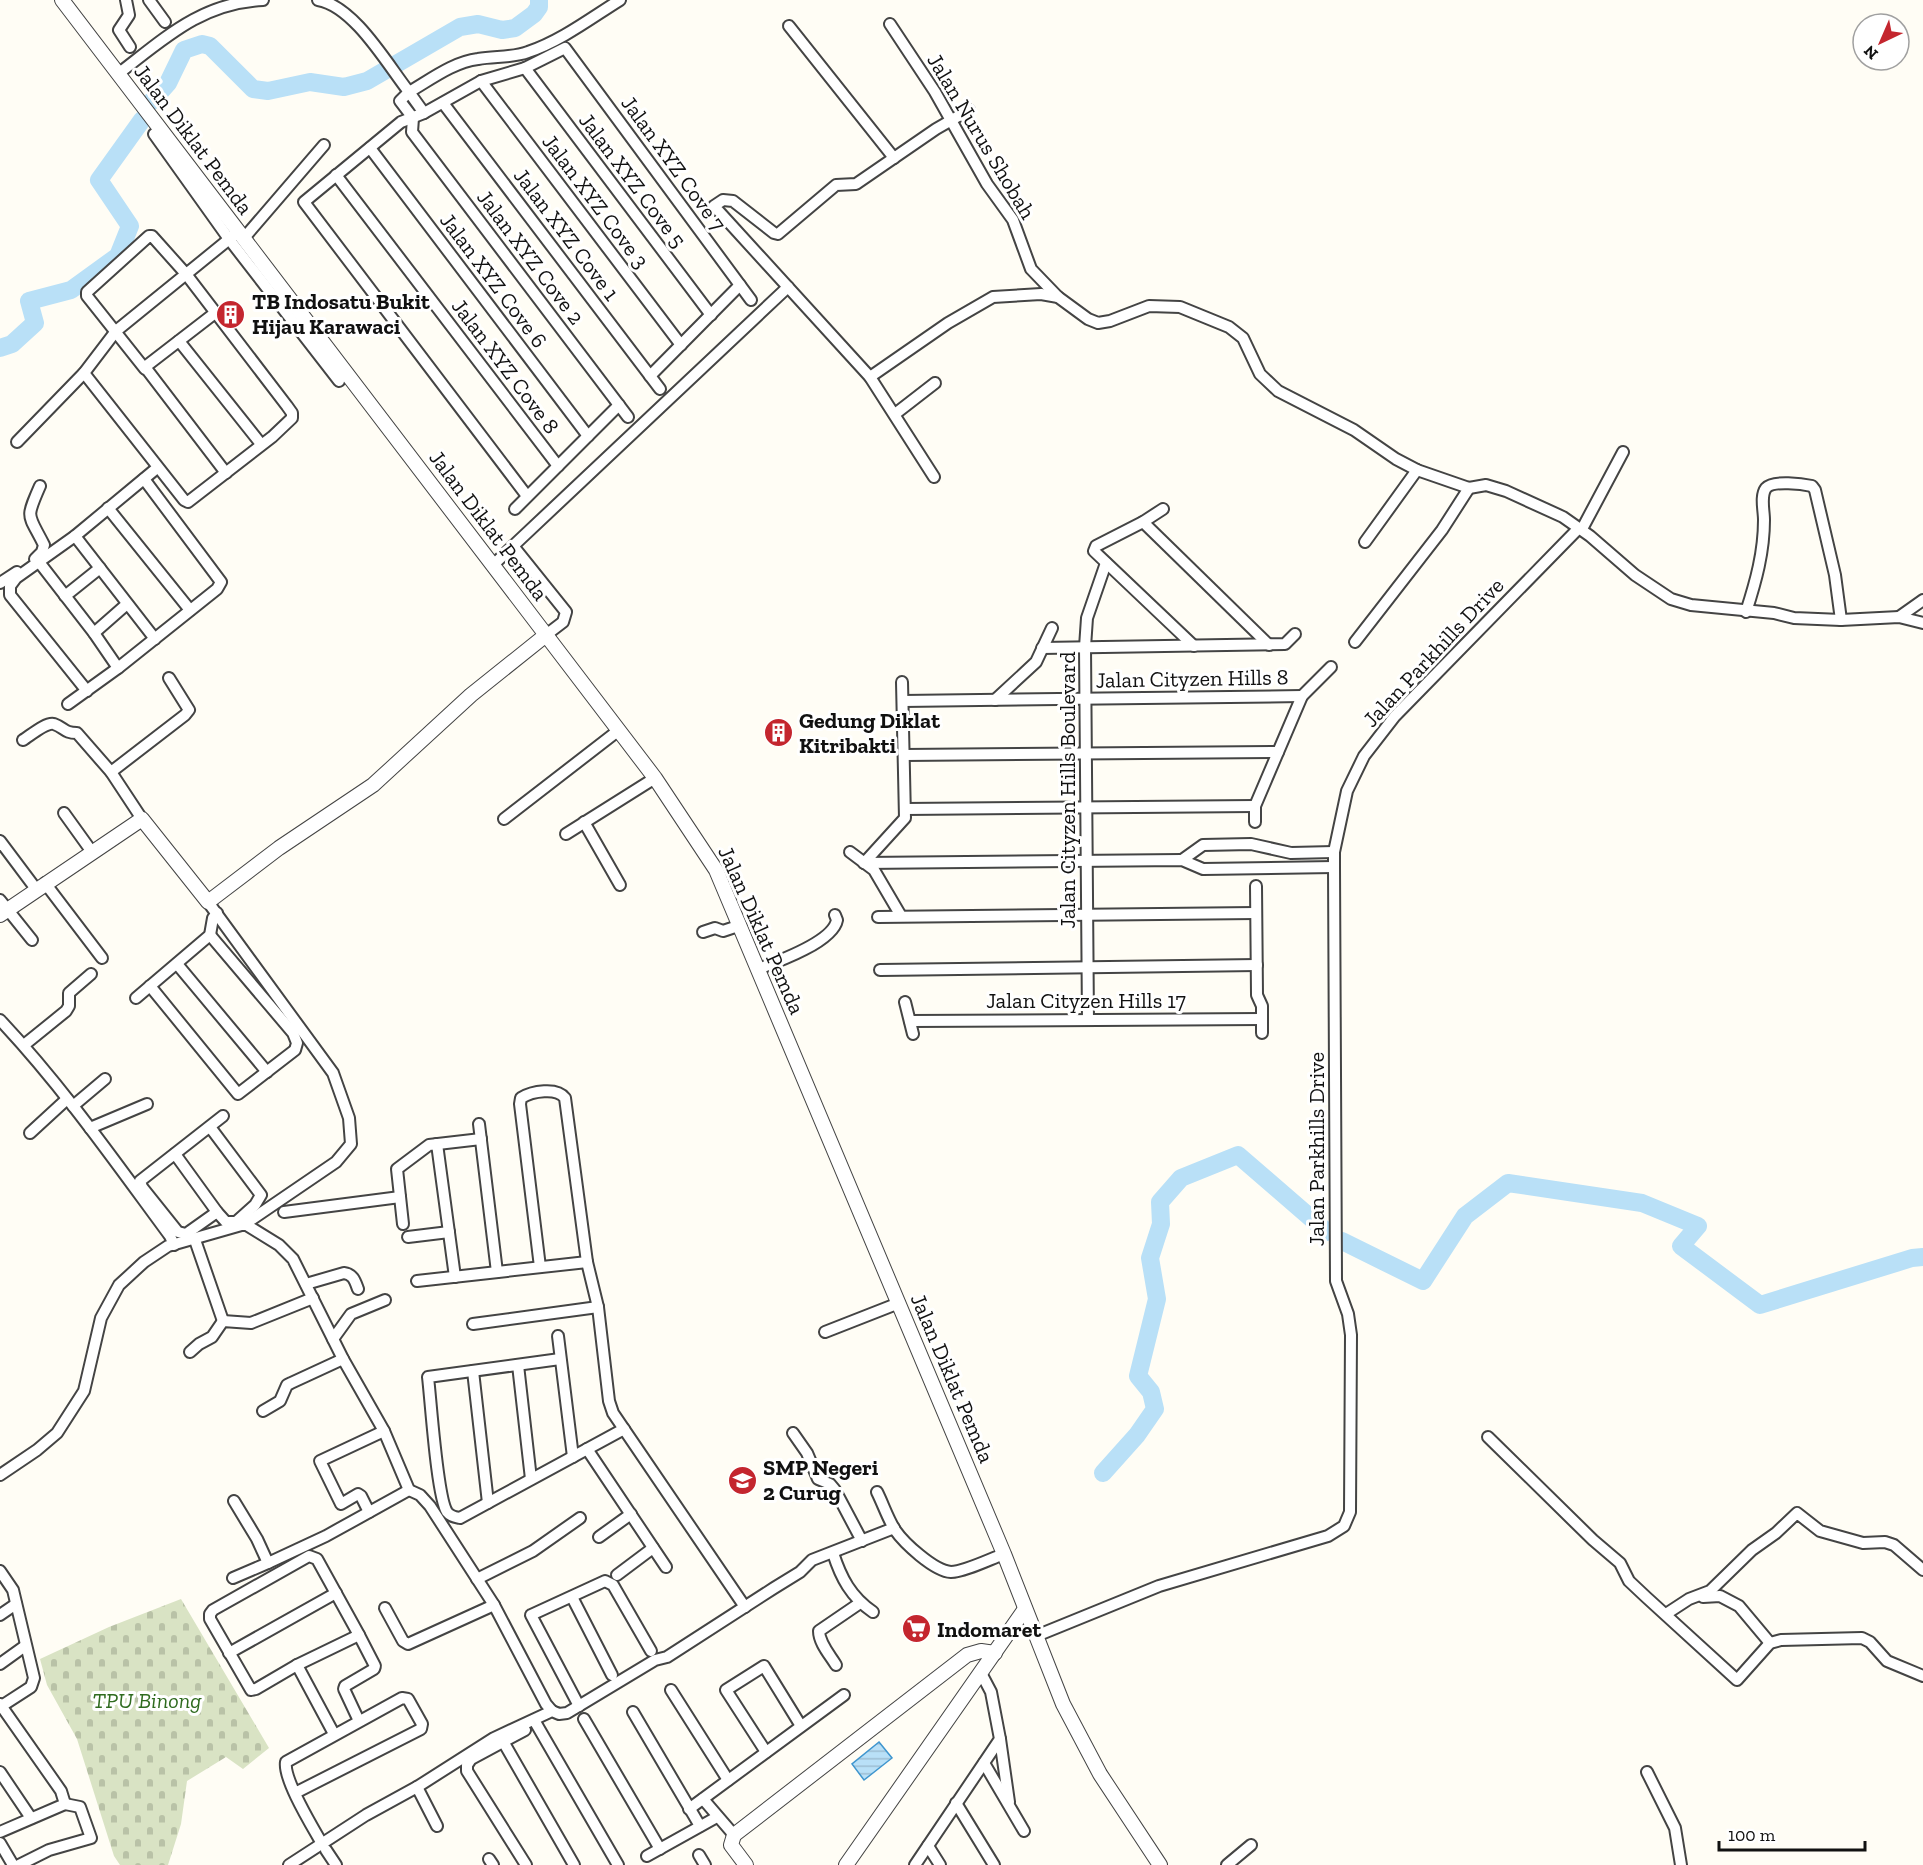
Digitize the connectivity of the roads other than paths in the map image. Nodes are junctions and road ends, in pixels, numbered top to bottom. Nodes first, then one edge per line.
1 (62, 0) edge
2 (126, 0) edge
3 (149, 0) edge
4 (250, 0) edge
5 (263, 0) edge
6 (318, 0) edge
7 (620, 0) edge
8 (234, 1) edge
9 (165, 22) dead end
10 (890, 24) dead end
11 (789, 26) dead end
12 (130, 47) dead end
13 (525, 68) junction
14 (118, 74) junction
15 (481, 81) junction
16 (409, 92) junction
17 (443, 103) junction
18 (969, 110) dead end
19 (424, 114) junction
20 (413, 118) junction
21 (951, 119) junction
22 (154, 134) dead end
23 (324, 145) dead end
24 (370, 148) junction
25 (894, 158) junction
26 (336, 176) junction
27 (198, 187) junction
28 (237, 236) junction
29 (186, 274) junction
30 (740, 285) junction
31 (788, 287) junction
32 (1058, 297) junction
33 (751, 300) dead end
34 (215, 313) junction
35 (711, 315) junction
36 (116, 331) junction
37 (308, 332) junction
38 (179, 341) junction
39 (681, 345) junction
40 (145, 369) junction
41 (84, 373) junction
42 (650, 376) junction
43 (870, 377) junction
44 (339, 381) dead end
45 (935, 383) dead end
46 (660, 389) dead end
47 (619, 405) junction
48 (895, 414) junction
49 (628, 417) dead end
50 (588, 436) junction
51 (17, 442) dead end
52 (261, 444) junction
53 (1623, 452) dead end
54 (558, 466) junction
55 (157, 468) junction
56 (1417, 470) junction
57 (226, 473) junction
58 (934, 477) dead end
59 (144, 479) junction
60 (40, 486) dead end
61 (1468, 488) junction
62 (527, 496) junction
63 (188, 502) junction
64 (108, 508) junction
65 (515, 509) dead end
66 (1163, 509) dead end
67 (172, 514) junction
68 (1143, 522) junction
69 (1579, 530) junction
70 (75, 536) junction
71 (1365, 542) dead end
72 (513, 546) junction
73 (39, 562) junction
74 (1106, 563) junction
75 (493, 565) junction
76 (100, 568) junction
77 (0, 583) edge
78 (65, 596) junction
79 (1923, 600) edge
80 (127, 604) junction
81 (190, 610) junction
82 (1746, 612) junction
83 (1899, 617) junction
84 (1841, 620) junction
85 (1923, 623) edge
86 (1052, 628) dead end
87 (94, 633) junction
88 (1295, 634) dead end
89 (546, 635) junction
90 (155, 639) junction
91 (1355, 642) dead end
92 (1269, 645) junction
93 (1194, 646) junction
94 (1085, 647) junction
95 (1042, 648) junction
96 (1331, 667) dead end
97 (118, 668) junction
98 (169, 678) dead end
99 (903, 682) dead end
100 (87, 691) junction
101 (1302, 696) junction
102 (1085, 699) junction
103 (995, 700) junction
104 (903, 701) junction
105 (68, 704) dead end
106 (619, 730) junction
107 (23, 740) dead end
108 (1278, 752) junction
109 (904, 754) junction
110 (1086, 754) junction
111 (111, 771) junction
112 (655, 778) junction
113 (1255, 806) junction
114 (1086, 807) junction
115 (905, 809) junction
116 (64, 813) dead end
117 (142, 819) junction
118 (504, 819) dead end
119 (584, 822) junction
120 (1255, 822) dead end
121 (566, 834) dead end
122 (0, 841) edge
123 (92, 852) junction
124 (850, 852) dead end
125 (1334, 852) junction
126 (1182, 860) junction
127 (1087, 861) junction
128 (864, 863) junction
129 (1334, 867) junction
130 (620, 885) dead end
131 (40, 886) junction
132 (1256, 886) dead end
133 (2, 908) edge
134 (213, 908) junction
135 (1256, 913) junction
136 (835, 915) dead end
137 (1087, 915) junction
138 (901, 916) junction
139 (878, 917) dead end
140 (741, 925) junction
141 (703, 932) dead end
142 (210, 935) junction
143 (32, 940) dead end
144 (102, 958) dead end
145 (177, 964) junction
146 (1257, 965) junction
147 (1088, 967) junction
148 (758, 969) junction
149 (880, 969) dead end
150 (91, 974) dead end
151 (150, 986) junction
152 (136, 998) dead end
153 (905, 1002) dead end
154 (1262, 1019) junction
155 (0, 1020) edge
156 (1088, 1020) junction
157 (910, 1021) junction
158 (1262, 1033) dead end
159 (913, 1034) dead end
160 (24, 1045) junction
161 (267, 1072) junction
162 (105, 1079) dead end
163 (70, 1102) junction
164 (147, 1104) dead end
165 (224, 1116) dead end
166 (479, 1124) dead end
167 (210, 1127) junction
168 (90, 1128) junction
169 (30, 1132) dead end
170 (481, 1139) junction
171 (437, 1144) junction
172 (176, 1154) junction
173 (400, 1197) junction
174 (217, 1212) junction
175 (284, 1212) dead end
176 (246, 1224) junction
177 (403, 1224) dead end
178 (449, 1232) junction
179 (408, 1237) dead end
180 (180, 1240) junction
181 (195, 1240) junction
182 (587, 1262) junction
183 (540, 1267) junction
184 (497, 1272) junction
185 (455, 1277) junction
186 (417, 1281) dead end
187 (306, 1284) junction
188 (358, 1289) dead end
189 (313, 1298) junction
190 (385, 1300) dead end
191 (899, 1303) junction
192 (598, 1307) junction
193 (223, 1321) junction
194 (473, 1324) dead end
195 (825, 1332) dead end
196 (558, 1336) dead end
197 (333, 1339) junction
198 (190, 1352) dead end
199 (343, 1359) junction
200 (560, 1359) junction
201 (518, 1365) junction
202 (474, 1371) junction
203 (263, 1411) dead end
204 (624, 1429) junction
205 (384, 1431) junction
206 (793, 1433) dead end
207 (1488, 1437) dead end
208 (587, 1449) junction
209 (573, 1457) junction
210 (0, 1475) edge
211 (531, 1479) junction
212 (409, 1490) junction
213 (878, 1492) dead end
214 (234, 1501) dead end
215 (488, 1503) junction
216 (369, 1512) junction
217 (631, 1515) junction
218 (580, 1518) dead end
219 (894, 1528) junction
220 (599, 1537) dead end
221 (862, 1541) junction
222 (653, 1548) junction
223 (833, 1553) junction
224 (1004, 1554) junction
225 (268, 1563) junction
226 (666, 1567) dead end
227 (1923, 1570) edge
228 (0, 1571) edge
229 (617, 1575) dead end
230 (233, 1578) dead end
231 (477, 1579) junction
232 (336, 1593) junction
233 (1697, 1596) junction
234 (572, 1597) junction
235 (860, 1603) junction
236 (16, 1604) junction
237 (494, 1605) junction
238 (745, 1607) junction
239 (385, 1608) dead end
240 (1025, 1609) junction
241 (873, 1612) dead end
242 (1666, 1614) junction
243 (0, 1615) edge
244 (359, 1635) junction
245 (1036, 1636) junction
246 (1770, 1643) junction
247 (26, 1646) junction
248 (651, 1651) dead end
249 (229, 1653) junction
250 (995, 1653) junction
251 (0, 1664) edge
252 (297, 1665) junction
253 (836, 1665) dead end
254 (981, 1673) junction
255 (612, 1675) dead end
256 (1923, 1676) edge
257 (671, 1690) dead end
258 (844, 1695) dead end
259 (0, 1706) edge
260 (579, 1706) junction
261 (552, 1711) junction
262 (633, 1712) dead end
263 (584, 1719) dead end
264 (358, 1721) junction
265 (535, 1722) junction
266 (801, 1726) junction
267 (334, 1734) junction
268 (1000, 1738) junction
269 (504, 1743) junction
270 (766, 1752) junction
271 (984, 1763) junction
272 (0, 1772) edge
273 (1647, 1772) dead end
274 (728, 1780) junction
275 (417, 1787) junction
276 (295, 1793) junction
277 (703, 1798) junction
278 (956, 1803) junction
279 (65, 1804) junction
280 (1010, 1808) junction
281 (689, 1809) junction
282 (717, 1817) junction
283 (32, 1818) junction
284 (437, 1826) dead end
285 (700, 1826) junction
286 (1024, 1831) dead end
287 (0, 1832) edge
288 (734, 1835) junction
289 (0, 1843) edge
290 (928, 1845) junction
291 (1251, 1845) dead end
292 (324, 1846) junction
293 (660, 1849) junction
294 (647, 1856) dead end
295 (13, 1865) edge
296 (19, 1865) edge
297 (289, 1865) edge
298 (336, 1865) edge
299 (526, 1865) edge
300 (574, 1865) edge
301 (618, 1865) edge
302 (746, 1865) edge
303 (846, 1865) edge
304 (915, 1865) edge
305 (940, 1865) edge
306 (994, 1865) edge
307 (1160, 1865) edge
308 (1227, 1865) edge
309 (1681, 1865) edge

1 - 14 street, Jalan Diklat Pemda
2 - 12 street
3 - 9 street
4 - 5 street
4 - 8 street
6 - 16 street
7 - 16 street
8 - 14 street
10 - 21 street, Jalan Nurus Shobah
11 - 25 street
13 - 15 street
13 - 30 street, Jalan XYZ Cove 7
13 - 35 street, Jalan XYZ Cove 5
14 - 27 street, Jalan Diklat Pemda
15 - 17 street
15 - 39 street, Jalan XYZ Cove 3
16 - 19 street
16 - 20 street, Jalan XYZ Cove 2
17 - 19 street
17 - 42 street, Jalan XYZ Cove 1
18 - 21 street
19 - 20 street
20 - 24 street
20 - 47 street, Jalan XYZ Cove 2
21 - 25 street
21 - 32 street, Jalan Nurus Shobah
22 - 27 street
23 - 28 street
24 - 26 street
24 - 50 street, Jalan XYZ Cove 6
25 - 31 street
26 - 54 street, Jalan XYZ Cove 8
26 - 62 street
27 - 28 street, Jalan Diklat Pemda
28 - 29 street
28 - 37 street, Jalan Diklat Pemda
29 - 34 street
29 - 36 street
29 - 36 street
30 - 33 street, Jalan XYZ Cove 7
30 - 35 street
31 - 43 street
31 - 72 street
32 - 43 street
32 - 56 street, Jalan Nurus Shobah
34 - 38 street
34 - 52 street
35 - 39 street
36 - 40 street
36 - 41 street
37 - 44 street
37 - 75 street, Jalan Diklat Pemda
38 - 40 street
38 - 52 street
39 - 42 street
40 - 57 street
41 - 51 street
41 - 55 street
42 - 46 street, Jalan XYZ Cove 1
43 - 48 street
45 - 48 street
47 - 49 street, Jalan XYZ Cove 2
47 - 50 street
48 - 58 street
50 - 54 street
52 - 57 street
53 - 69 street, Jalan Parkhills Drive
54 - 62 street
55 - 59 street
55 - 63 street
56 - 61 street, Jalan Nurus Shobah
56 - 71 street
57 - 63 street
59 - 64 street
59 - 67 street
60 - 77 street
61 - 69 street, Jalan Nurus Shobah
61 - 91 street
62 - 65 street
63 - 67 street
64 - 70 street
64 - 81 street
66 - 68 street
67 - 81 street
68 - 74 street
68 - 92 street
69 - 82 street, Jalan Nurus Shobah
69 - 125 street, Jalan Parkhills Drive
70 - 73 street
70 - 76 street
72 - 75 street
72 - 89 street
73 - 78 street
73 - 100 street
74 - 93 street
74 - 94 street, Jalan Cityzen Hills Boulevard
75 - 89 street, Jalan Diklat Pemda
76 - 78 street
76 - 80 street
78 - 87 street
79 - 83 street
80 - 87 street
80 - 90 street
81 - 90 street
82 - 84 street, Jalan Nurus Shobah
82 - 84 street
83 - 84 street, Jalan Nurus Shobah
83 - 85 street, Jalan Nurus Shobah
86 - 95 street
87 - 97 street
88 - 92 street
89 - 106 street, Jalan Diklat Pemda
89 - 134 street
90 - 97 street
92 - 93 street
93 - 94 street
94 - 95 street
94 - 102 street, Jalan Cityzen Hills Boulevard
95 - 103 street
96 - 101 street
97 - 100 street
98 - 111 street
99 - 104 street
100 - 105 street
101 - 102 street, Jalan Cityzen Hills 8
101 - 108 street
102 - 103 street, Jalan Cityzen Hills 8
102 - 110 street, Jalan Cityzen Hills Boulevard
103 - 104 street, Jalan Cityzen Hills 8
104 - 109 street
106 - 112 street, Jalan Diklat Pemda
106 - 118 street
107 - 111 street
108 - 110 street
108 - 113 street
109 - 110 street
109 - 115 street
110 - 114 street, Jalan Cityzen Hills Boulevard
111 - 117 street
112 - 119 street
112 - 140 street, Jalan Diklat Pemda
113 - 114 street
113 - 120 street
114 - 115 street
114 - 127 street, Jalan Cityzen Hills Boulevard
115 - 128 street
116 - 123 street
117 - 123 street
117 - 134 street
119 - 121 street
119 - 130 street
122 - 131 street
123 - 131 street
124 - 128 street
125 - 126 street
125 - 129 street, Jalan Parkhills Drive
126 - 127 street
126 - 129 street
127 - 128 street
127 - 137 street, Jalan Cityzen Hills Boulevard
128 - 138 street
129 - 245 street, Jalan Parkhills Drive
131 - 133 street
131 - 144 street
132 - 135 street
133 - 143 street
134 - 142 street
134 - 176 street
135 - 137 street
135 - 146 street
136 - 148 street
137 - 138 street
137 - 147 street, Jalan Cityzen Hills Boulevard
138 - 139 street
140 - 141 street
140 - 148 street, Jalan Diklat Pemda
142 - 145 street
142 - 161 street
145 - 151 street
145 - 161 street
146 - 147 street
146 - 154 street
147 - 149 street
147 - 156 street, Jalan Cityzen Hills Boulevard
148 - 191 street, Jalan Diklat Pemda
150 - 160 street
151 - 152 street
151 - 161 street
153 - 157 street
154 - 156 street, Jalan Cityzen Hills 17
154 - 158 street
155 - 160 street
156 - 157 street, Jalan Cityzen Hills 17
157 - 159 street
160 - 163 street
162 - 163 street
163 - 168 street
163 - 169 street
164 - 168 street
165 - 167 street
166 - 170 street
167 - 172 street
167 - 174 street
168 - 180 street
170 - 171 street
170 - 184 street
171 - 173 street
171 - 178 street
172 - 174 street
172 - 180 street
173 - 175 street
173 - 177 street
174 - 180 street
176 - 181 street
176 - 187 street
178 - 179 street
178 - 185 street
180 - 181 street
180 - 210 street
181 - 193 street
182 - 183 street
182 - 183 street
182 - 192 street
183 - 184 street
184 - 185 street
185 - 186 street
187 - 188 street
187 - 189 street
189 - 193 street
189 - 197 street
190 - 197 street
191 - 195 street
191 - 224 street, Jalan Diklat Pemda
192 - 194 street
192 - 204 street
193 - 198 street
196 - 200 street
197 - 199 street
199 - 203 street
199 - 205 street
200 - 201 street
200 - 209 street
201 - 202 street
201 - 211 street
202 - 215 street
202 - 215 street
204 - 208 street
204 - 238 street
205 - 212 street
205 - 216 street
206 - 221 street
207 - 242 street
208 - 209 street
208 - 217 street
209 - 211 street
211 - 215 street
212 - 216 street
212 - 231 street
213 - 219 street
214 - 225 street
216 - 225 street
217 - 220 street
217 - 222 street
218 - 231 street
219 - 221 street
219 - 224 street
221 - 223 street
222 - 226 street
222 - 229 street
223 - 235 street
223 - 238 street
224 - 240 street, Jalan Diklat Pemda
225 - 230 street
227 - 233 street
228 - 236 street
231 - 237 street
232 - 244 street
232 - 249 street
232 - 249 street
233 - 242 street
233 - 246 street
234 - 248 street
234 - 255 street
234 - 260 street
235 - 241 street
235 - 253 street
236 - 243 street
236 - 247 street
237 - 239 street
237 - 261 street
238 - 260 street
240 - 245 street, Jalan Diklat Pemda
240 - 250 street
242 - 246 street
244 - 252 street
244 - 264 street
245 - 307 street, Jalan Diklat Pemda
246 - 256 street
247 - 251 street
247 - 259 street
249 - 252 street
250 - 254 street
250 - 288 street
252 - 267 street
254 - 268 street
254 - 303 street
257 - 274 street
258 - 266 street
259 - 279 street
260 - 261 street
261 - 265 street
262 - 281 street
263 - 293 street
264 - 267 street
264 - 276 street
265 - 269 street
265 - 275 street
265 - 301 street
266 - 270 street
266 - 270 street
267 - 276 street
268 - 271 street
268 - 280 street
269 - 299 street
269 - 300 street
270 - 274 street
271 - 278 street
271 - 280 street
272 - 283 street
273 - 309 street
274 - 277 street
275 - 284 street
275 - 292 street
276 - 292 street
277 - 281 street
277 - 282 street
278 - 290 street
278 - 306 street
279 - 283 street
279 - 296 street
280 - 286 street
281 - 285 street
282 - 285 street
282 - 288 street
283 - 287 street
285 - 293 street
288 - 302 street
289 - 295 street
290 - 304 street
290 - 305 street
291 - 308 street
292 - 297 street
292 - 298 street
293 - 294 street

